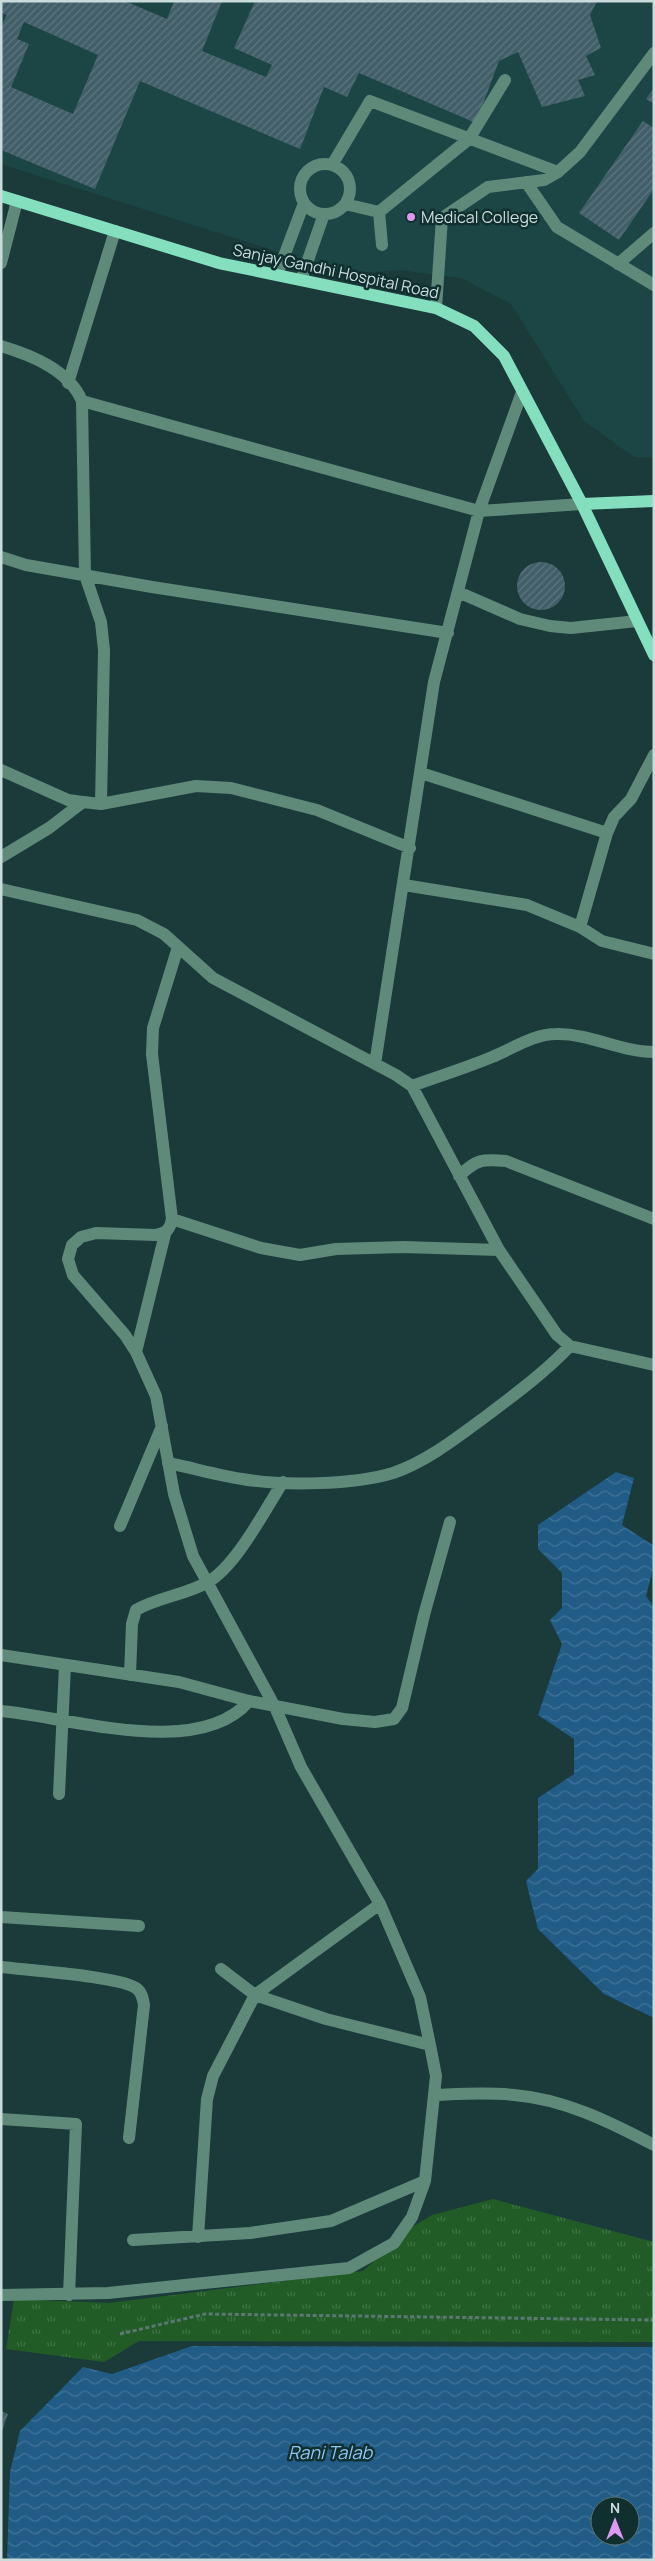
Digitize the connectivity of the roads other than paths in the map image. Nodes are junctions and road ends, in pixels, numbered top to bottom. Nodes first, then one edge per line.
1 (654, 53) edge
2 (505, 80) dead end
3 (470, 138) junction
4 (332, 165) junction
5 (558, 172) junction
6 (526, 182) junction
7 (1, 196) edge
8 (17, 201) junction
9 (304, 203) junction
10 (345, 204) junction
11 (379, 212) junction
12 (324, 214) junction
13 (115, 231) junction
14 (654, 234) edge
15 (382, 245) dead end
16 (1, 263) edge
17 (618, 264) junction
18 (277, 275) junction
19 (301, 280) junction
20 (654, 285) edge
21 (436, 308) junction
22 (1, 346) edge
23 (68, 383) junction
24 (522, 392) junction
25 (82, 401) junction
26 (654, 501) edge
27 (582, 504) junction
28 (479, 511) junction
29 (1, 557) edge
30 (85, 575) junction
31 (458, 592) junction
32 (638, 621) junction
33 (448, 633) junction
34 (654, 655) edge
35 (654, 755) edge
36 (1, 770) edge
37 (421, 773) junction
38 (83, 802) junction
39 (101, 804) junction
40 (607, 833) junction
41 (410, 848) junction
42 (1, 857) edge
43 (404, 885) junction
44 (1, 889) edge
45 (580, 927) junction
46 (178, 947) junction
47 (654, 954) edge
48 (654, 1052) edge
49 (375, 1064) junction
50 (412, 1086) junction
51 (459, 1176) junction
52 (172, 1219) junction
53 (654, 1219) edge
54 (165, 1234) junction
55 (499, 1250) junction
56 (570, 1346) junction
57 (136, 1352) junction
58 (654, 1365) edge
59 (162, 1426) junction
60 (168, 1463) junction
61 (283, 1482) junction
62 (450, 1522) dead end
63 (120, 1526) dead end
64 (207, 1583) junction
65 (1, 1655) edge
66 (65, 1666) junction
67 (130, 1675) junction
68 (250, 1702) junction
69 (275, 1707) junction
70 (1, 1711) edge
71 (64, 1719) junction
72 (59, 1794) dead end
73 (380, 1904) junction
74 (1, 1917) edge
75 (139, 1926) dead end
76 (1, 1967) edge
77 (221, 1969) dead end
78 (255, 1995) junction
79 (430, 2045) junction
80 (434, 2095) junction
81 (1, 2119) edge
82 (129, 2138) dead end
83 (654, 2145) edge
84 (425, 2181) junction
85 (198, 2237) junction
86 (133, 2240) dead end
87 (1, 2295) edge
88 (69, 2295) junction

1 - 5 street
2 - 3 street
3 - 4 street
3 - 5 street
3 - 11 street
4 - 9 street
4 - 10 street
5 - 6 street
6 - 17 street
6 - 21 street
7 - 8 main road, Sanjay Gandhi Hospital Road
8 - 13 main road, Sanjay Gandhi Hospital Road
8 - 16 street
9 - 12 street
9 - 18 street
10 - 11 street
10 - 12 street
11 - 15 street
12 - 19 street
13 - 18 main road, Sanjay Gandhi Hospital Road
13 - 23 street
14 - 17 street
17 - 20 street
18 - 19 main road, Sanjay Gandhi Hospital Road
19 - 21 main road, Sanjay Gandhi Hospital Road
21 - 24 main road, Sanjay Gandhi Hospital Road
22 - 23 street
23 - 25 street
24 - 27 main road, Sanjay Gandhi Hospital Road
24 - 28 street
25 - 28 street
25 - 30 street
26 - 27 main road
27 - 28 street
27 - 32 main road, Sanjay Gandhi Hospital Road
28 - 31 street
29 - 30 street
30 - 33 street
30 - 39 street
31 - 32 street
31 - 33 street
32 - 34 main road, Sanjay Gandhi Hospital Road
33 - 37 street
35 - 40 street
36 - 38 street
37 - 40 street
37 - 41 street
38 - 39 street
38 - 42 street
39 - 41 street
40 - 45 street
41 - 43 street
43 - 45 street
43 - 49 street
44 - 46 street
45 - 47 street
46 - 49 street
46 - 52 street
48 - 50 street
49 - 50 street
50 - 51 street
51 - 53 street
51 - 55 street
52 - 54 street
52 - 55 street
54 - 57 street
54 - 57 street
55 - 56 street
56 - 58 street
56 - 61 street
57 - 59 street
59 - 60 street
59 - 63 street
60 - 61 street
60 - 64 street
61 - 64 street
62 - 69 street
64 - 67 street
64 - 69 street
65 - 66 street
66 - 67 street
66 - 71 street
67 - 68 street
68 - 69 street
68 - 71 street
69 - 73 street
70 - 71 street
71 - 72 street
73 - 78 street
73 - 79 street
74 - 75 street
76 - 82 street
77 - 78 street
78 - 79 street
78 - 85 street
79 - 80 street
80 - 83 street
80 - 84 street
81 - 88 street
84 - 85 street
84 - 88 street
85 - 86 street
87 - 88 street

